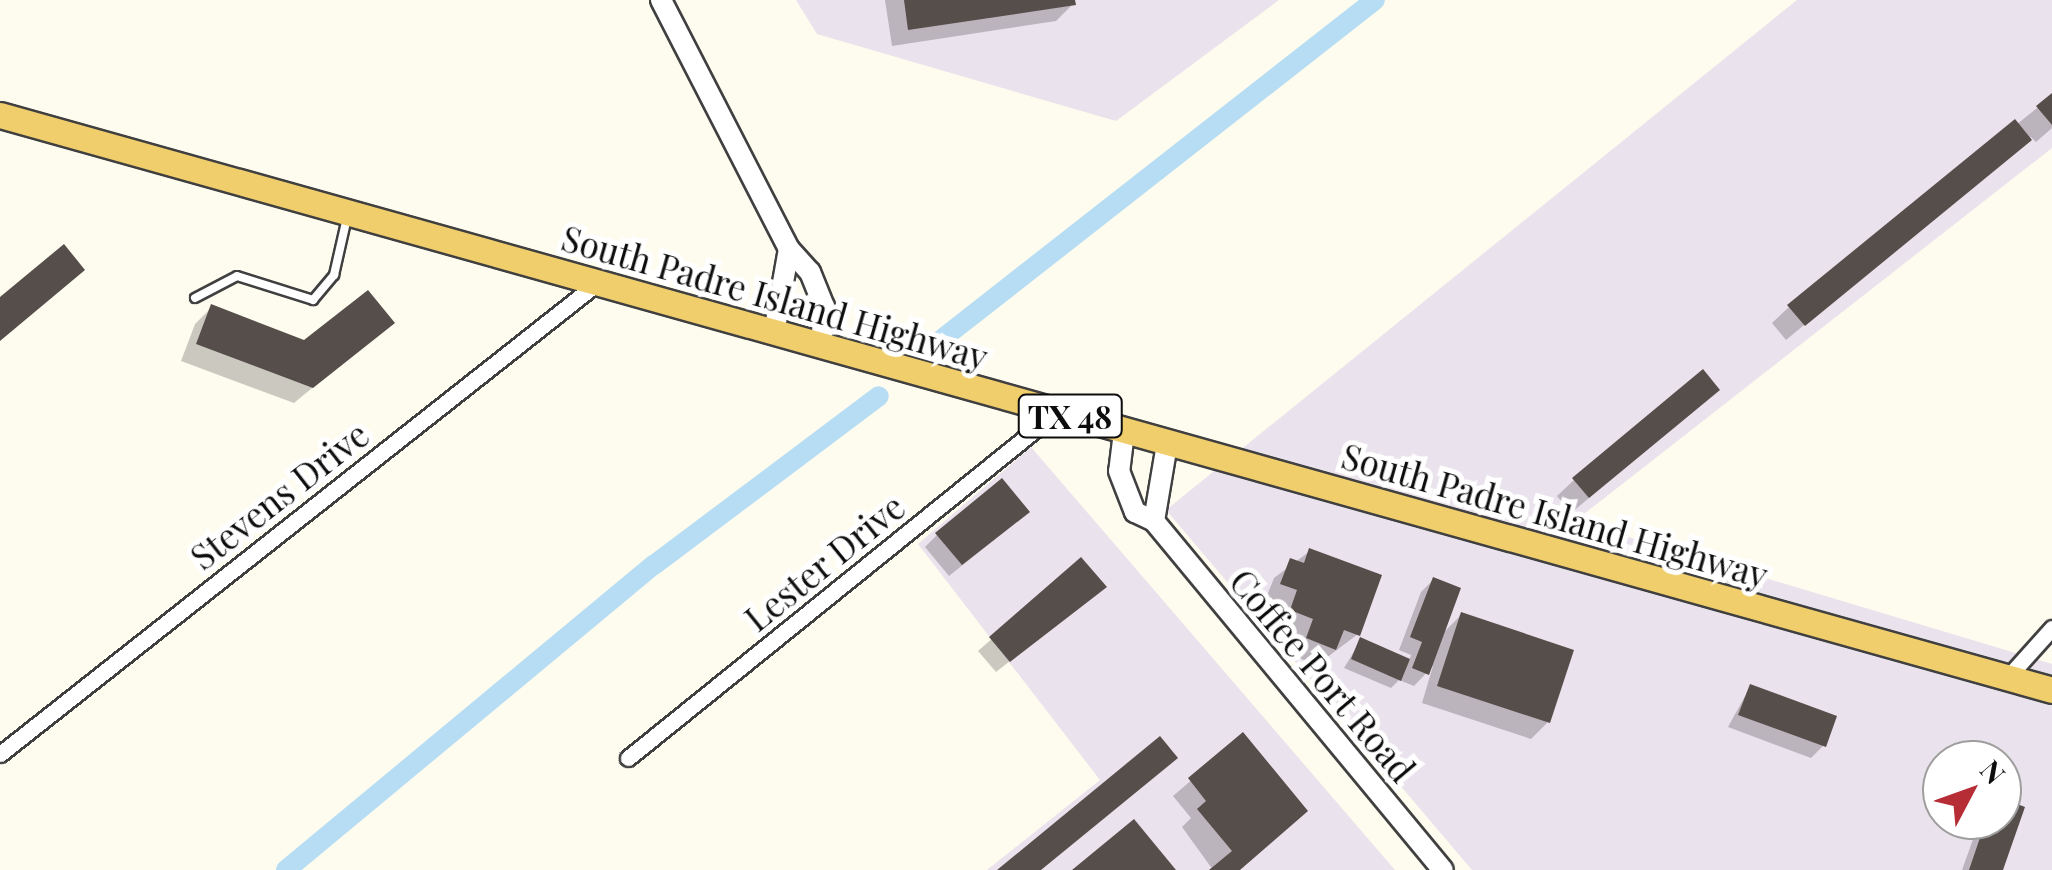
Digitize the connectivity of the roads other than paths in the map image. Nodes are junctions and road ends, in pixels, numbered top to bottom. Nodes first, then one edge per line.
1 (661, 0) edge
2 (0, 115) edge
3 (348, 214) junction
4 (789, 249) junction
5 (596, 284) junction
6 (195, 298) dead end
7 (774, 333) junction
8 (821, 346) junction
9 (1057, 412) junction
10 (1124, 432) junction
11 (1167, 444) junction
12 (1154, 521) junction
13 (2052, 628) edge
14 (2008, 678) junction
15 (2052, 690) edge
16 (0, 754) edge
17 (628, 758) dead end
18 (1442, 870) edge

1 - 4 street
2 - 3 main road, South Padre Island Highway / TX 48
3 - 5 main road, South Padre Island Highway / TX 48
3 - 6 lane
4 - 7 street
4 - 8 street
5 - 7 main road, South Padre Island Highway / TX 48
5 - 16 street, Stevens Drive
7 - 8 main road, South Padre Island Highway / TX 48
8 - 9 main road, South Padre Island Highway / TX 48
9 - 10 main road, South Padre Island Highway / TX 48
9 - 17 street, Lester Drive
10 - 11 main road, South Padre Island Highway / TX 48
10 - 12 street, Coffee Port Road
11 - 12 street
11 - 14 main road, South Padre Island Highway / TX 48
12 - 18 street, Coffee Port Road
13 - 14 street
14 - 15 main road, South Padre Island Highway / TX 48

